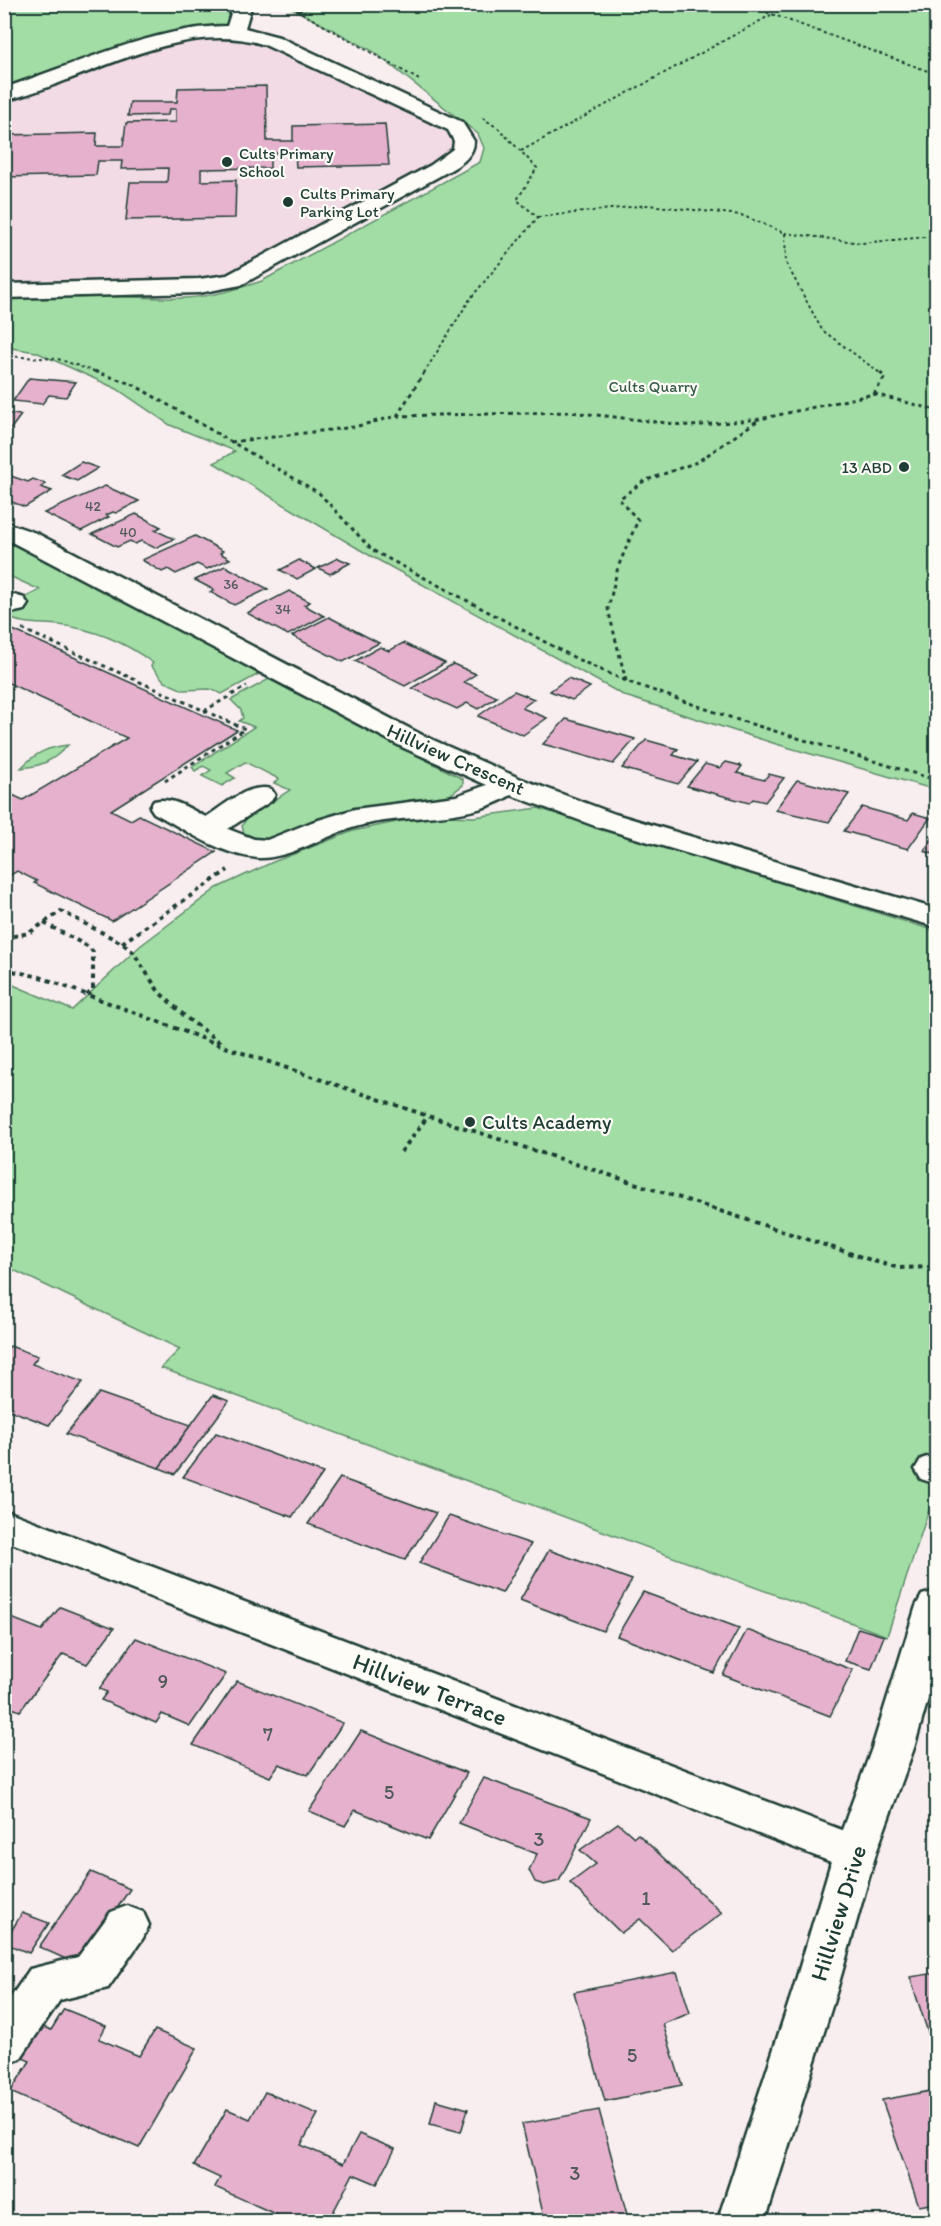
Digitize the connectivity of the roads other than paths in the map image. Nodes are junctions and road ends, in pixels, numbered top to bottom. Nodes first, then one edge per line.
1 (243, 4) edge
2 (234, 32) junction
3 (4, 95) edge
4 (4, 291) edge
5 (4, 529) edge
6 (509, 784) junction
7 (261, 795) dead end
8 (164, 807) road end
9 (208, 829) junction
10 (936, 918) edge
11 (4, 1524) edge
12 (936, 1606) edge
13 (855, 1853) junction
14 (127, 1925) dead end
15 (4, 2046) edge
16 (741, 2222) edge

1 - 2 street
2 - 3 street
2 - 4 street
5 - 6 street, Hillview Crescent
6 - 9 street
6 - 10 street, Hillview Crescent
7 - 9 street
8 - 9 street
11 - 13 street, Hillview Terrace
12 - 13 street, Hillview Drive
13 - 16 street, Hillview Drive
14 - 15 street

